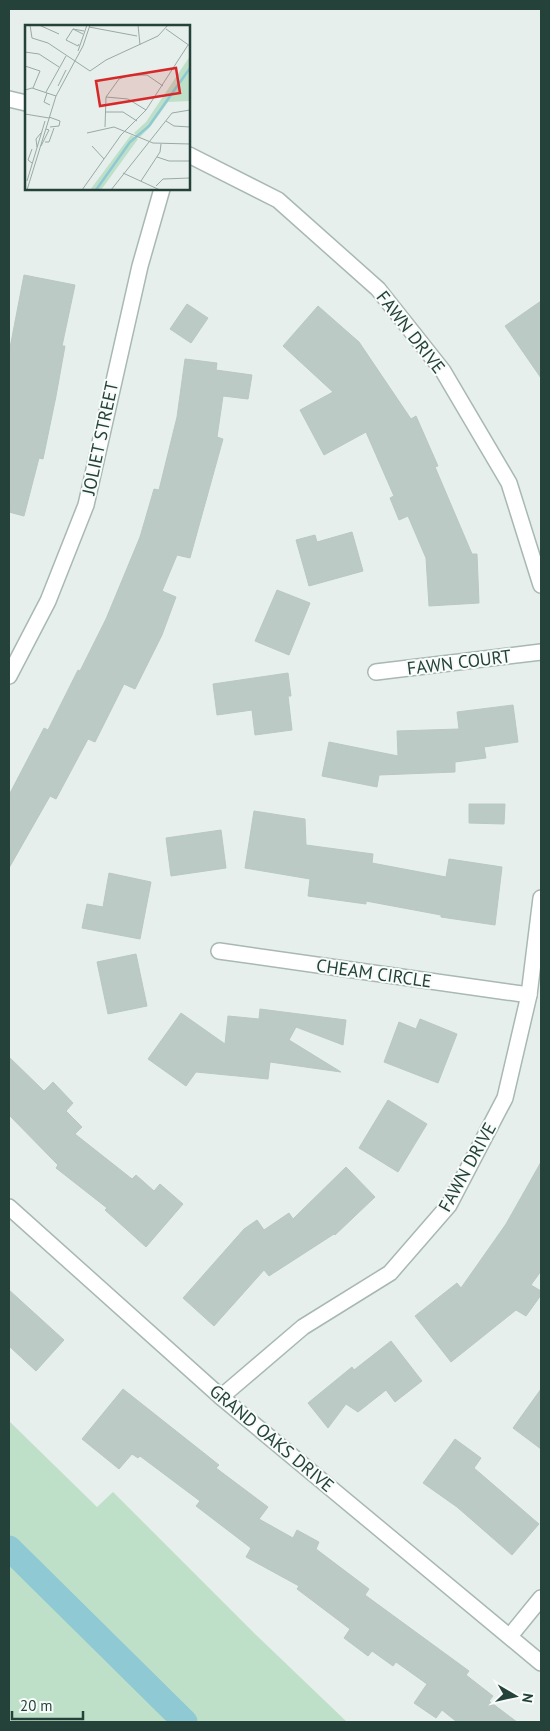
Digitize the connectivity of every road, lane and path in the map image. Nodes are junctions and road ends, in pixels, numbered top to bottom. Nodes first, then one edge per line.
1 (9, 99) edge
2 (25, 103) edge
3 (190, 156) edge
4 (162, 190) edge
5 (541, 585) edge
6 (541, 652) edge
7 (376, 672) dead end
8 (9, 676) edge
9 (541, 898) edge
10 (219, 951) dead end
11 (529, 995) junction
12 (9, 1207) edge
13 (221, 1397) junction
14 (541, 1598) edge
15 (510, 1636) junction
16 (541, 1663) edge

1 - 2 street
3 - 5 street, FAWN DRIVE
4 - 8 street, JOLIET STREET
6 - 7 street, FAWN COURT
9 - 11 street, FAWN DRIVE
10 - 11 street, CHEAM CIRCLE
11 - 13 street, FAWN DRIVE
12 - 13 street, GRAND OAKS DRIVE
13 - 15 street, GRAND OAKS DRIVE
14 - 15 street
15 - 16 street, GRAND OAKS DRIVE

